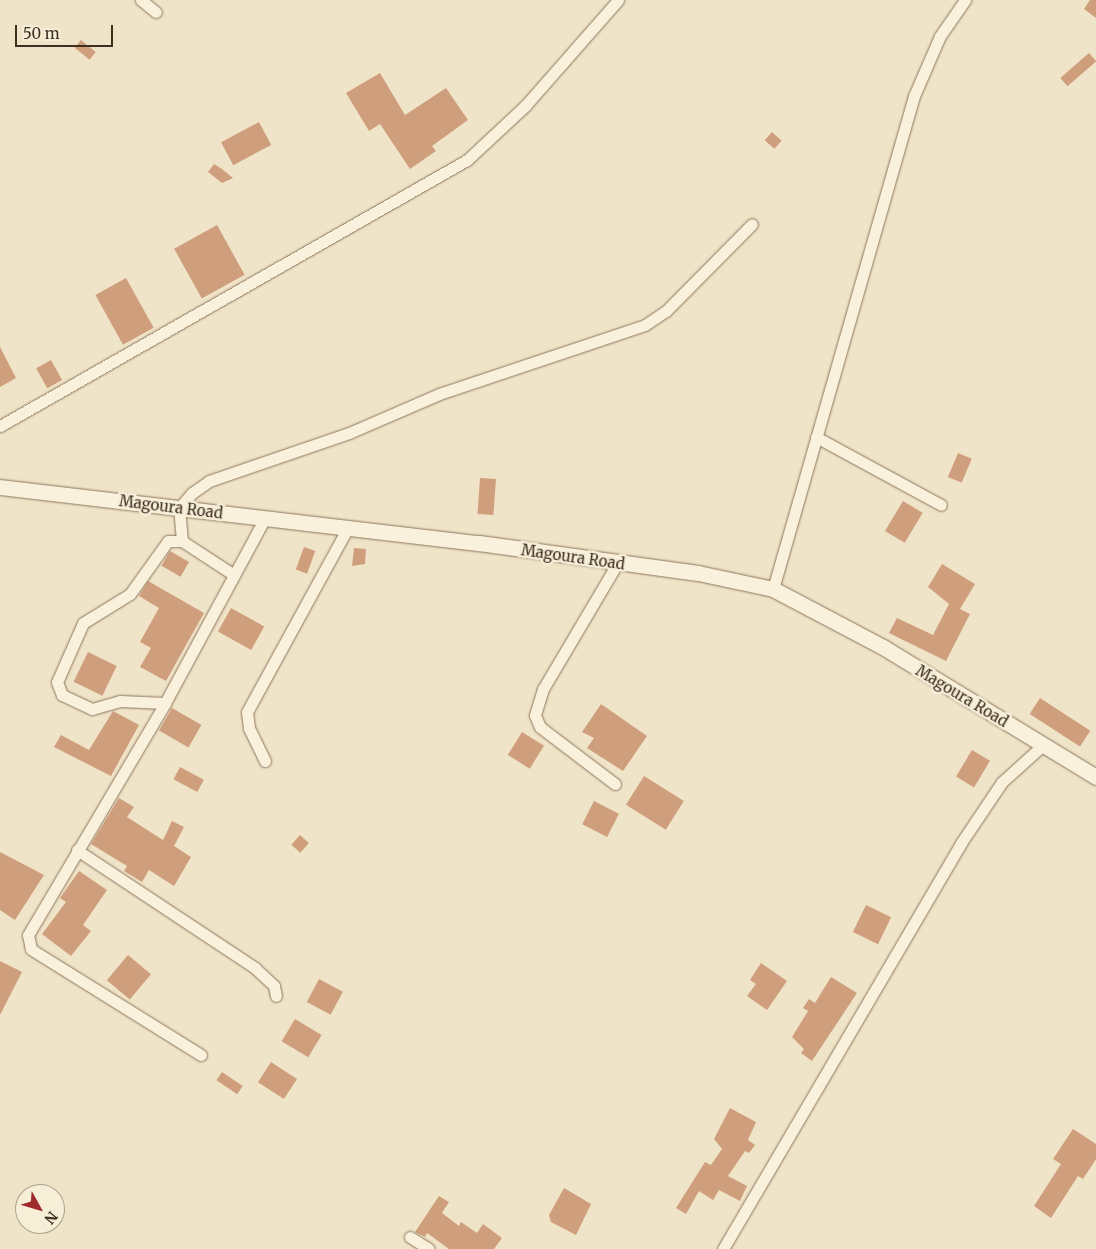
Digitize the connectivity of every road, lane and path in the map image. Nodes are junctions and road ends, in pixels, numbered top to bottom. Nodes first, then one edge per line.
1 (141, 0) edge
2 (618, 0) edge
3 (965, 0) edge
4 (156, 12) dead end
5 (752, 224) dead end
6 (0, 426) edge
7 (816, 437) junction
8 (0, 486) edge
9 (941, 505) dead end
10 (179, 508) junction
11 (265, 518) junction
12 (347, 529) junction
13 (182, 541) junction
14 (617, 564) junction
15 (234, 575) junction
16 (773, 589) junction
17 (164, 703) junction
18 (1043, 745) junction
19 (265, 761) dead end
20 (1096, 777) edge
21 (615, 784) dead end
22 (78, 850) junction
23 (276, 996) dead end
24 (201, 1055) dead end
25 (410, 1237) dead end
26 (429, 1249) edge
27 (723, 1249) edge

1 - 4 street
2 - 6 street
3 - 7 street
5 - 10 street
7 - 9 street
7 - 16 street
8 - 10 street, Magoura Road
10 - 11 street, Magoura Road
10 - 13 street
11 - 12 street, Magoura Road
11 - 15 street
12 - 14 street, Magoura Road
12 - 19 street
13 - 15 street
13 - 17 street
14 - 16 street, Magoura Road
14 - 21 street
15 - 17 street
16 - 18 street, Magoura Road
17 - 22 street
18 - 20 street, Magoura Road
18 - 27 street
22 - 23 street
22 - 24 street
25 - 26 street

